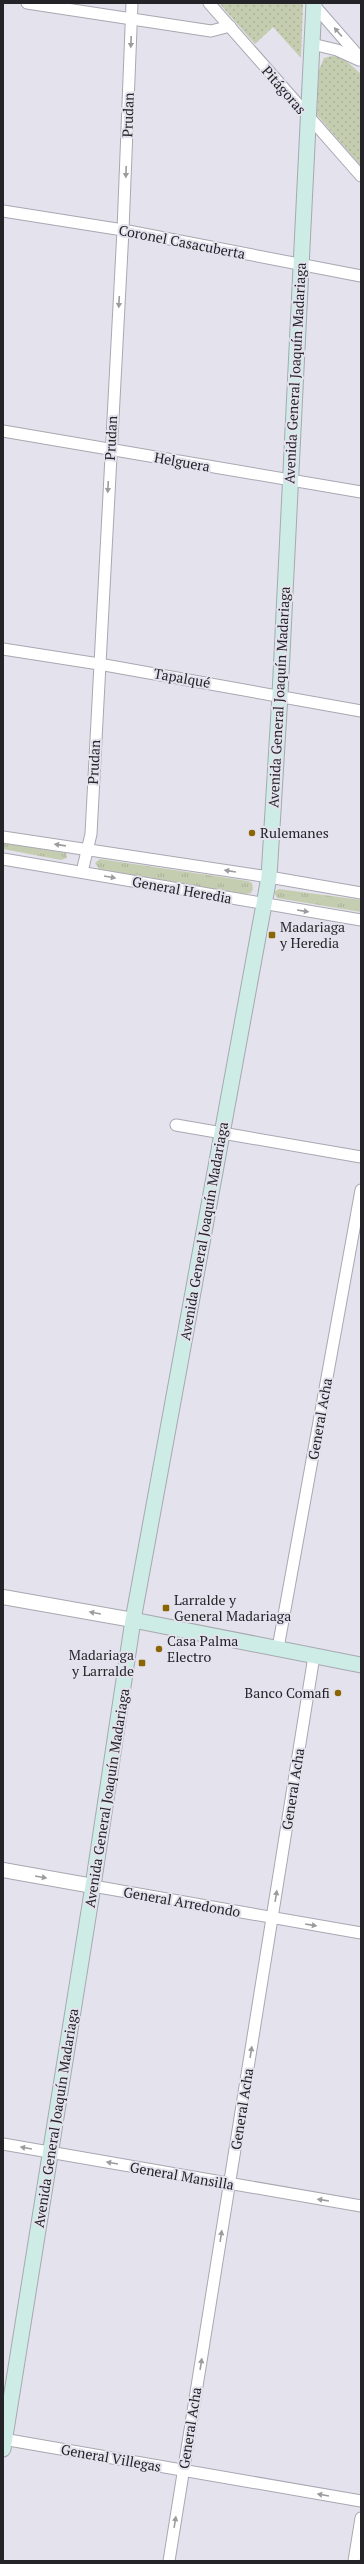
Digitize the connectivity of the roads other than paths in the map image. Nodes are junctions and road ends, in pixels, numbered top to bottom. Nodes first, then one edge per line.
1 (27, 3) edge
2 (132, 3) edge
3 (209, 3) edge
4 (314, 4) edge
5 (132, 20) junction
6 (230, 26) junction
7 (312, 44) junction
8 (361, 60) edge
9 (308, 117) junction
10 (361, 176) edge
11 (3, 211) edge
12 (123, 230) junction
13 (300, 265) junction
14 (361, 276) edge
15 (3, 431) edge
16 (110, 450) junction
17 (290, 481) junction
18 (361, 492) edge
19 (3, 649) edge
20 (99, 664) junction
21 (280, 695) junction
22 (361, 711) edge
23 (3, 837) edge
24 (88, 849) junction
25 (3, 859) edge
26 (82, 872) junction
27 (269, 876) junction
28 (361, 893) edge
29 (264, 904) junction
30 (361, 920) edge
31 (176, 1125) dead end
32 (222, 1133) junction
33 (361, 1157) edge
34 (361, 1190) edge
35 (3, 1597) edge
36 (134, 1620) junction
37 (278, 1648) junction
38 (314, 1656) junction
39 (361, 1665) edge
40 (3, 1870) edge
41 (93, 1886) junction
42 (272, 1919) junction
43 (361, 1933) edge
44 (3, 2144) edge
45 (50, 2152) junction
46 (229, 2184) junction
47 (361, 2206) edge
48 (4, 2442) edge
49 (183, 2472) junction
50 (361, 2501) edge
51 (361, 2518) edge
52 (169, 2561) edge
53 (354, 2561) edge

1 - 5 street
2 - 5 street, Prudan
3 - 6 street, Pitágoras
4 - 7 main road, Avenida General Joaquín Madariaga
8 -> 4 street
5 - 6 street
5 -> 12 street, Prudan
6 - 9 street, Pitágoras
7 - 8 street
7 - 9 main road, Avenida General Joaquín Madariaga
9 - 10 street, Pitágoras
9 - 13 main road, Avenida General Joaquín Madariaga
11 - 12 street, Coronel Casacuberta
12 - 13 street, Coronel Casacuberta
12 -> 16 street, Prudan
13 - 14 street, Coronel Casacuberta
13 - 17 main road, Avenida General Joaquín Madariaga
15 - 16 street, Helguera
16 - 17 street, Helguera
16 -> 20 street, Prudan
17 - 18 street, Helguera
17 - 21 main road, Avenida General Joaquín Madariaga
19 - 20 street, Tapalqué
20 - 21 street, Tapalqué
20 - 24 street, Prudan
21 - 22 street, Tapalqué
21 - 27 main road, Avenida General Joaquín Madariaga
24 -> 23 street, General Heredia
24 - 26 street, Prudan
27 -> 24 street, General Heredia
25 - 26 street, General Heredia
26 -> 29 street, General Heredia
27 - 28 street, General Heredia
27 - 29 main road, Avenida General Joaquín Madariaga
29 -> 30 street, General Heredia
29 - 32 main road, Avenida General Joaquín Madariaga
31 - 32 street
32 - 33 street
32 - 36 main road, Avenida General Joaquín Madariaga
34 - 37 street, General Acha
36 -> 35 street
36 - 37 main road
36 - 41 main road, Avenida General Joaquín Madariaga
37 - 38 main road
38 - 39 main road
42 -> 38 street, General Acha
40 -> 41 street, General Arredondo
41 - 42 street, General Arredondo
41 - 45 main road, Avenida General Joaquín Madariaga
42 -> 43 street, General Arredondo
46 -> 42 street, General Acha
45 -> 44 street, General Mansilla
46 -> 45 street, General Mansilla
45 - 48 main road, Avenida General Joaquín Madariaga
47 -> 46 street, General Mansilla
49 -> 46 street, General Acha
48 - 49 street, General Villegas
50 -> 49 street, General Villegas
52 -> 49 street, General Acha
51 - 53 street

